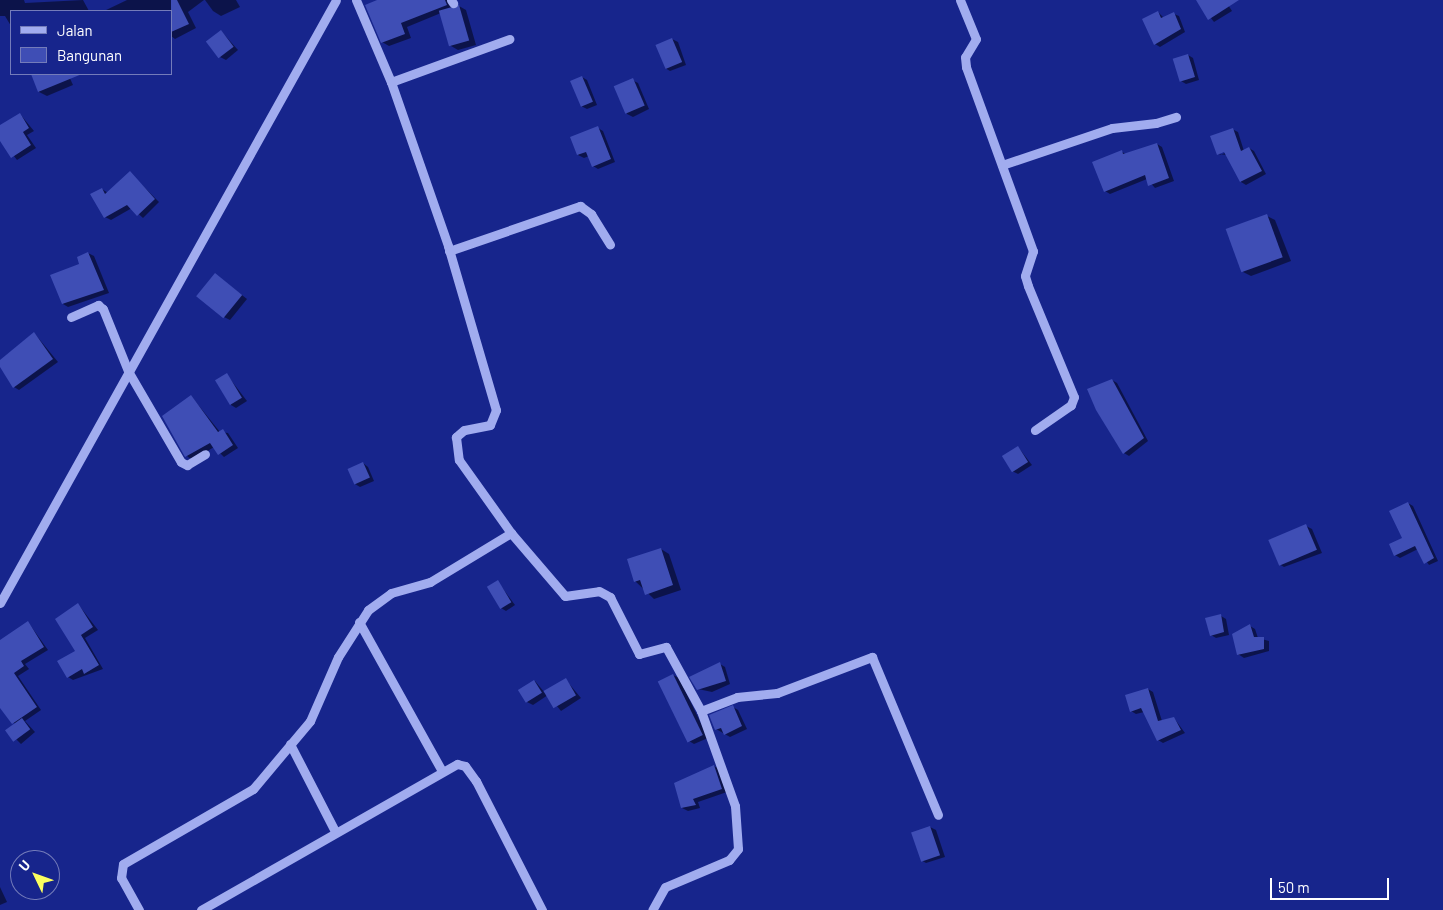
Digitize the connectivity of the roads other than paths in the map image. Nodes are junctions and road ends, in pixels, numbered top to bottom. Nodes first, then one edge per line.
1 (336, 0) edge
2 (356, 0) edge
3 (960, 0) edge
4 (509, 39) dead end
5 (391, 82) junction
6 (1176, 117) dead end
7 (1002, 165) junction
8 (610, 244) dead end
9 (449, 251) junction
10 (71, 317) dead end
11 (128, 371) junction
12 (1035, 430) dead end
13 (205, 454) dead end
14 (511, 533) junction
15 (3, 589) edge
16 (0, 603) edge
17 (359, 622) junction
18 (701, 711) junction
19 (290, 744) junction
20 (442, 771) junction
21 (938, 815) dead end
22 (335, 831) junction
23 (139, 910) edge
24 (201, 910) edge
25 (542, 910) edge
26 (652, 910) edge

1 - 11 street
2 - 5 street
3 - 7 street
4 - 5 street
5 - 9 street
6 - 7 street
7 - 12 street
8 - 9 street
9 - 14 street
10 - 11 street
11 - 13 street
11 - 15 street
14 - 17 street
14 - 18 street
15 - 16 street
17 - 19 street
17 - 20 street
18 - 21 street
18 - 26 street
19 - 22 street
19 - 23 street
20 - 22 street
20 - 25 street
22 - 24 street

